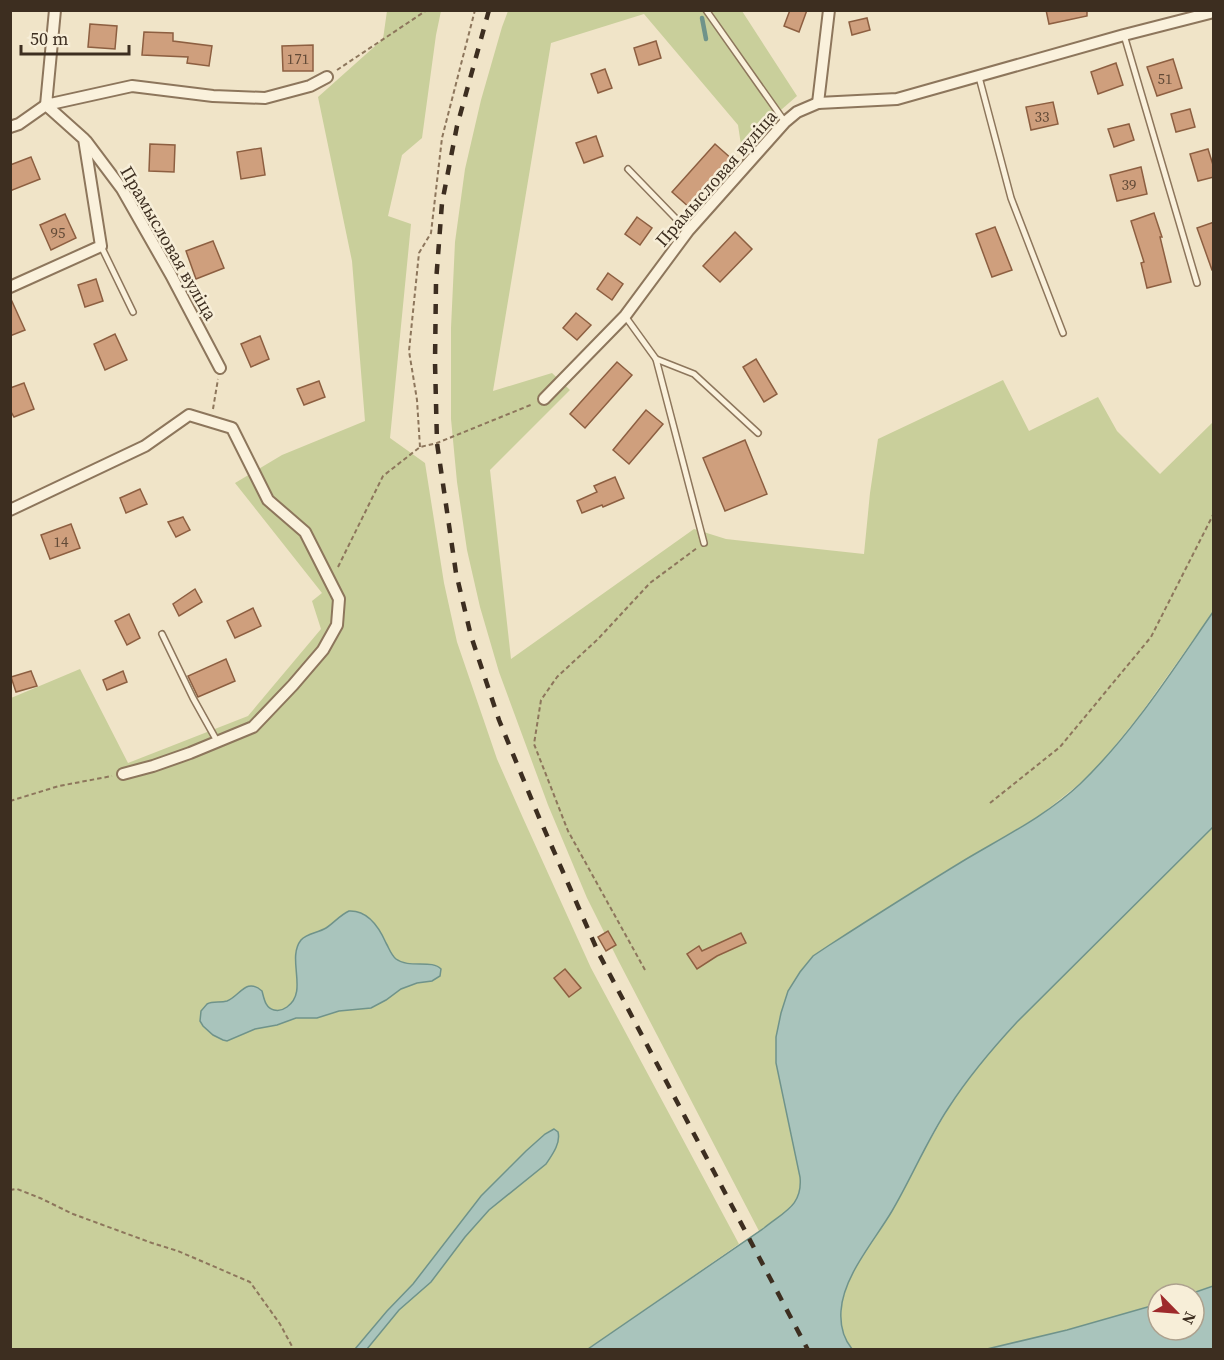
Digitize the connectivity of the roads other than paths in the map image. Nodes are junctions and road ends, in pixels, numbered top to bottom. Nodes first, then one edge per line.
1 (55, 10) edge
2 (706, 10) edge
3 (829, 10) edge
4 (1214, 12) edge
5 (1124, 35) junction
6 (327, 77) road end
7 (979, 77) junction
8 (818, 103) junction
9 (46, 105) junction
10 (785, 122) junction
11 (10, 127) edge
12 (84, 139) junction
13 (628, 169) dead end
14 (688, 231) junction
15 (101, 246) junction
16 (1197, 283) dead end
17 (10, 287) edge
18 (133, 312) dead end
19 (625, 316) junction
20 (1063, 333) dead end
21 (656, 359) junction
22 (220, 368) road end
23 (544, 399) road end
24 (758, 433) dead end
25 (10, 510) edge
26 (704, 543) road end
27 (162, 634) dead end
28 (218, 741) junction
29 (123, 774) road end

1 - 9 street
2 - 10 lane
3 - 8 street
4 - 5 street, Прамысловая вуліца
5 - 7 street, Прамысловая вуліца
5 - 16 lane
6 - 9 street
7 - 8 street, Прамысловая вуліца
7 - 20 lane
8 - 10 street, Прамысловая вуліца
9 - 11 street
9 - 12 street, Прамысловая вуліца
10 - 14 street, Прамысловая вуліца
12 - 15 street, Прамысловая вуліца
12 - 22 street, Прамысловая вуліца
13 - 14 lane
14 - 19 street, Прамысловая вуліца
15 - 17 street
15 - 18 lane
19 - 21 lane
19 - 23 street, Прамысловая вуліца
21 - 24 lane
21 - 26 lane
25 - 28 street
27 - 28 lane
28 - 29 street

